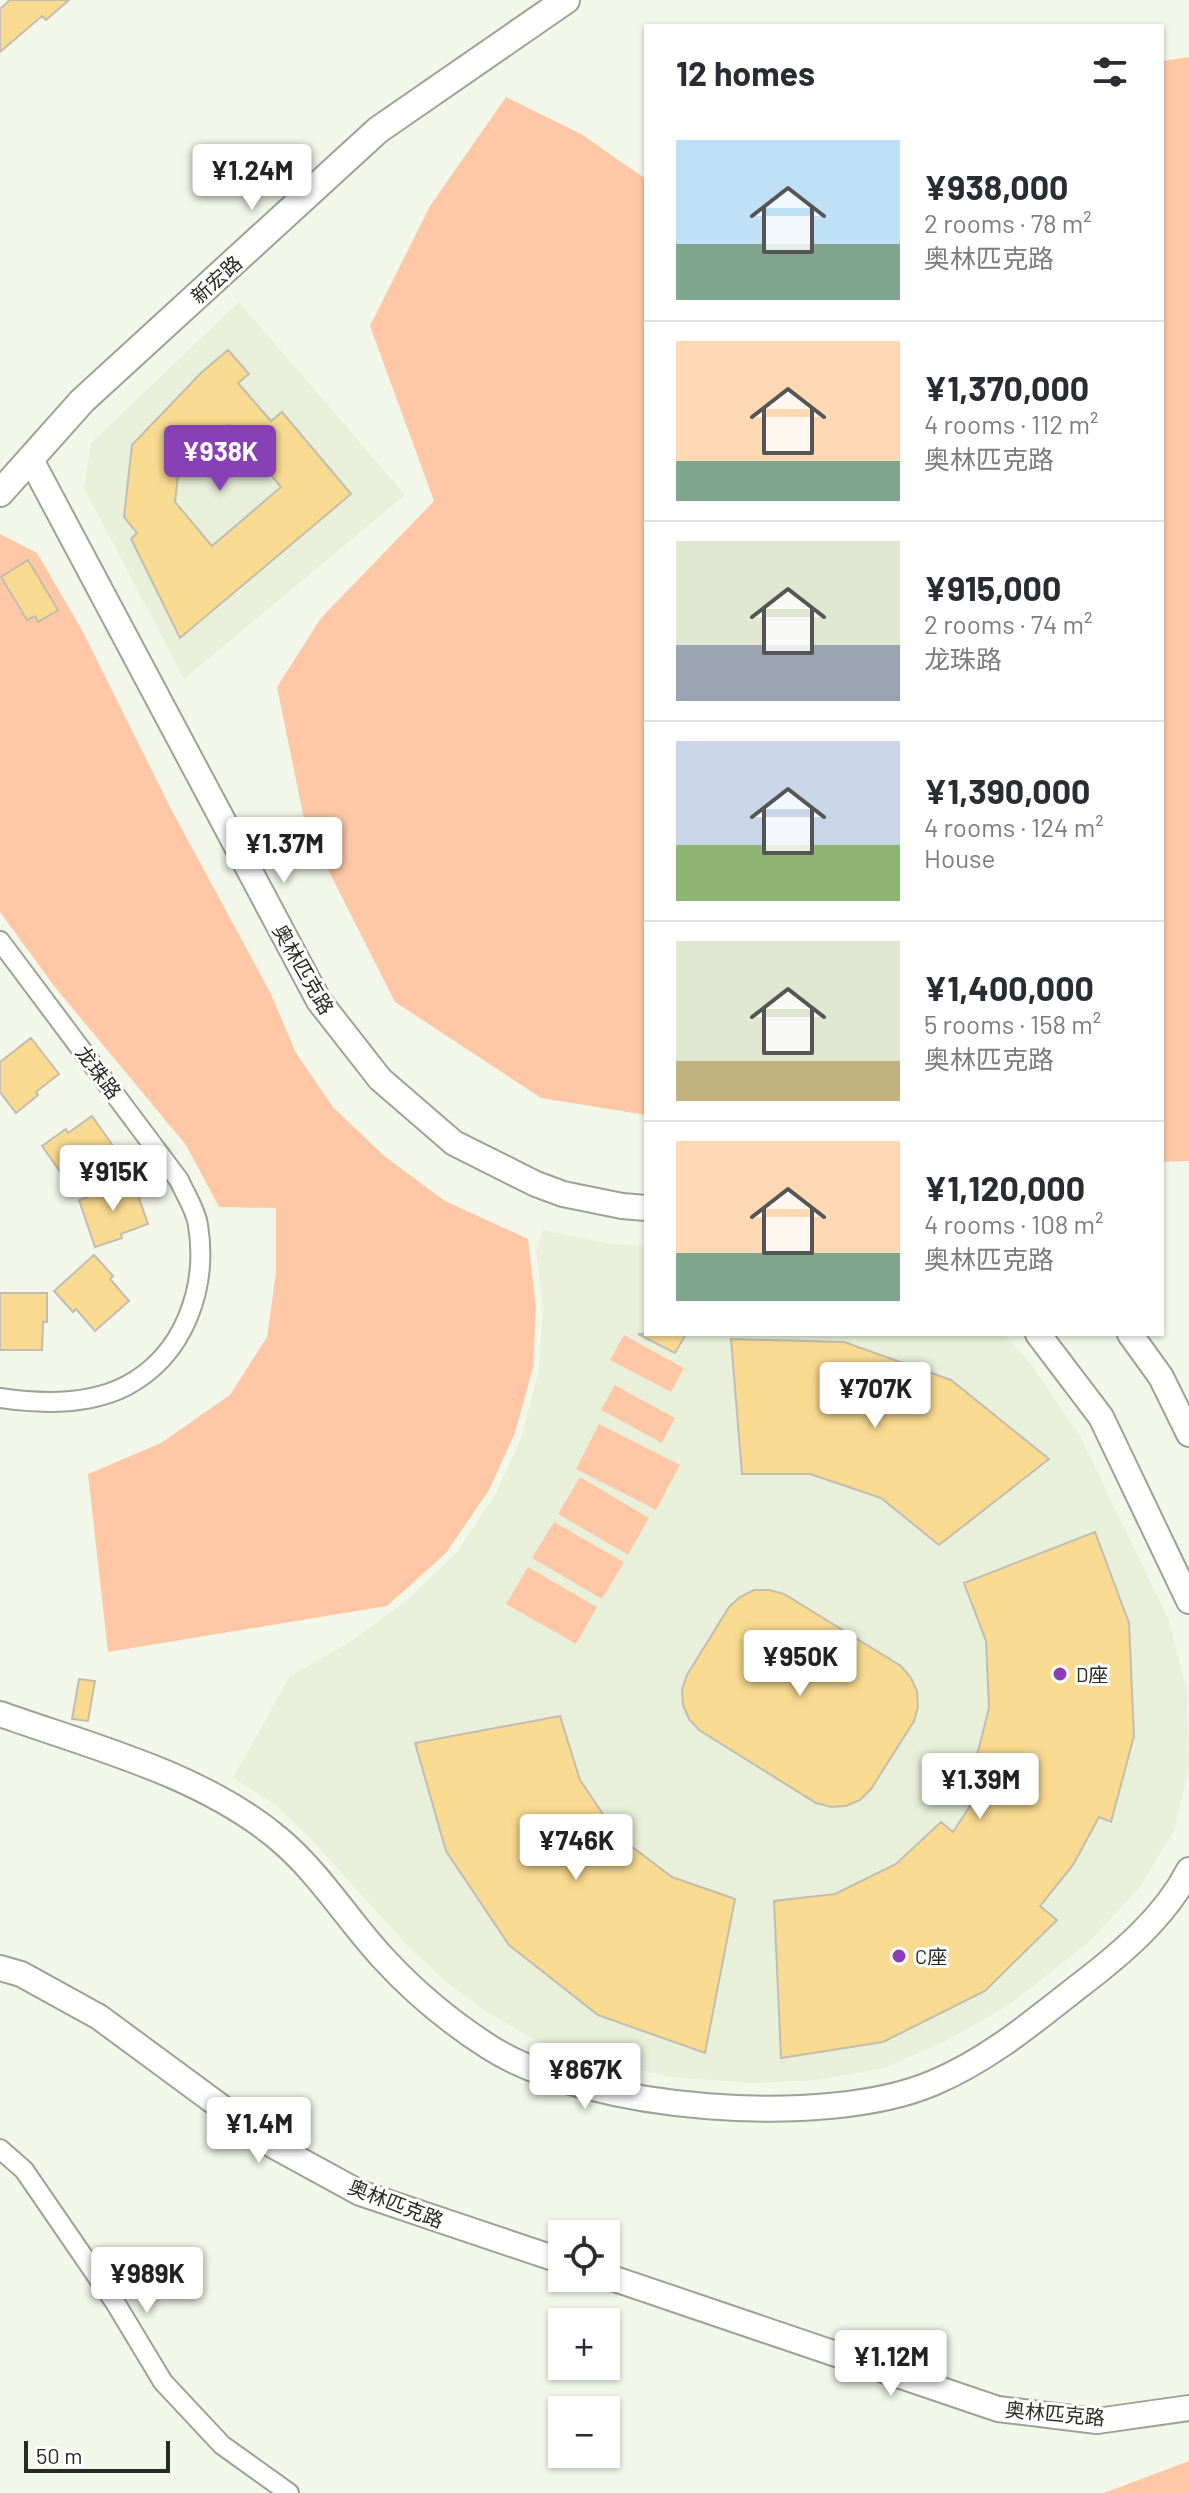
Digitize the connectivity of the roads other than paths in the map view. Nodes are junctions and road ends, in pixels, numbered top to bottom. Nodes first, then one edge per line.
1 (566, 0) edge
2 (30, 458) junction
3 (0, 493) edge
4 (0, 941) edge
5 (644, 1208) edge
6 (1040, 1336) edge
7 (1131, 1336) edge
8 (0, 1398) edge
9 (1189, 1434) edge
10 (1189, 1601) edge
11 (0, 1714) edge
12 (1189, 1870) edge
13 (0, 1968) edge
14 (0, 2149) edge
15 (548, 2256) edge
16 (620, 2281) edge
17 (1189, 2408) edge
18 (289, 2493) edge

1 - 2 main road, 新宏路
2 - 3 main road, 新宏路
2 - 5 street, 奥林匹克路
4 - 8 street, 龙珠路
6 - 10 street
7 - 9 street
11 - 12 street
13 - 15 street, 奥林匹克路
14 - 18 street
16 - 17 street, 奥林匹克路

